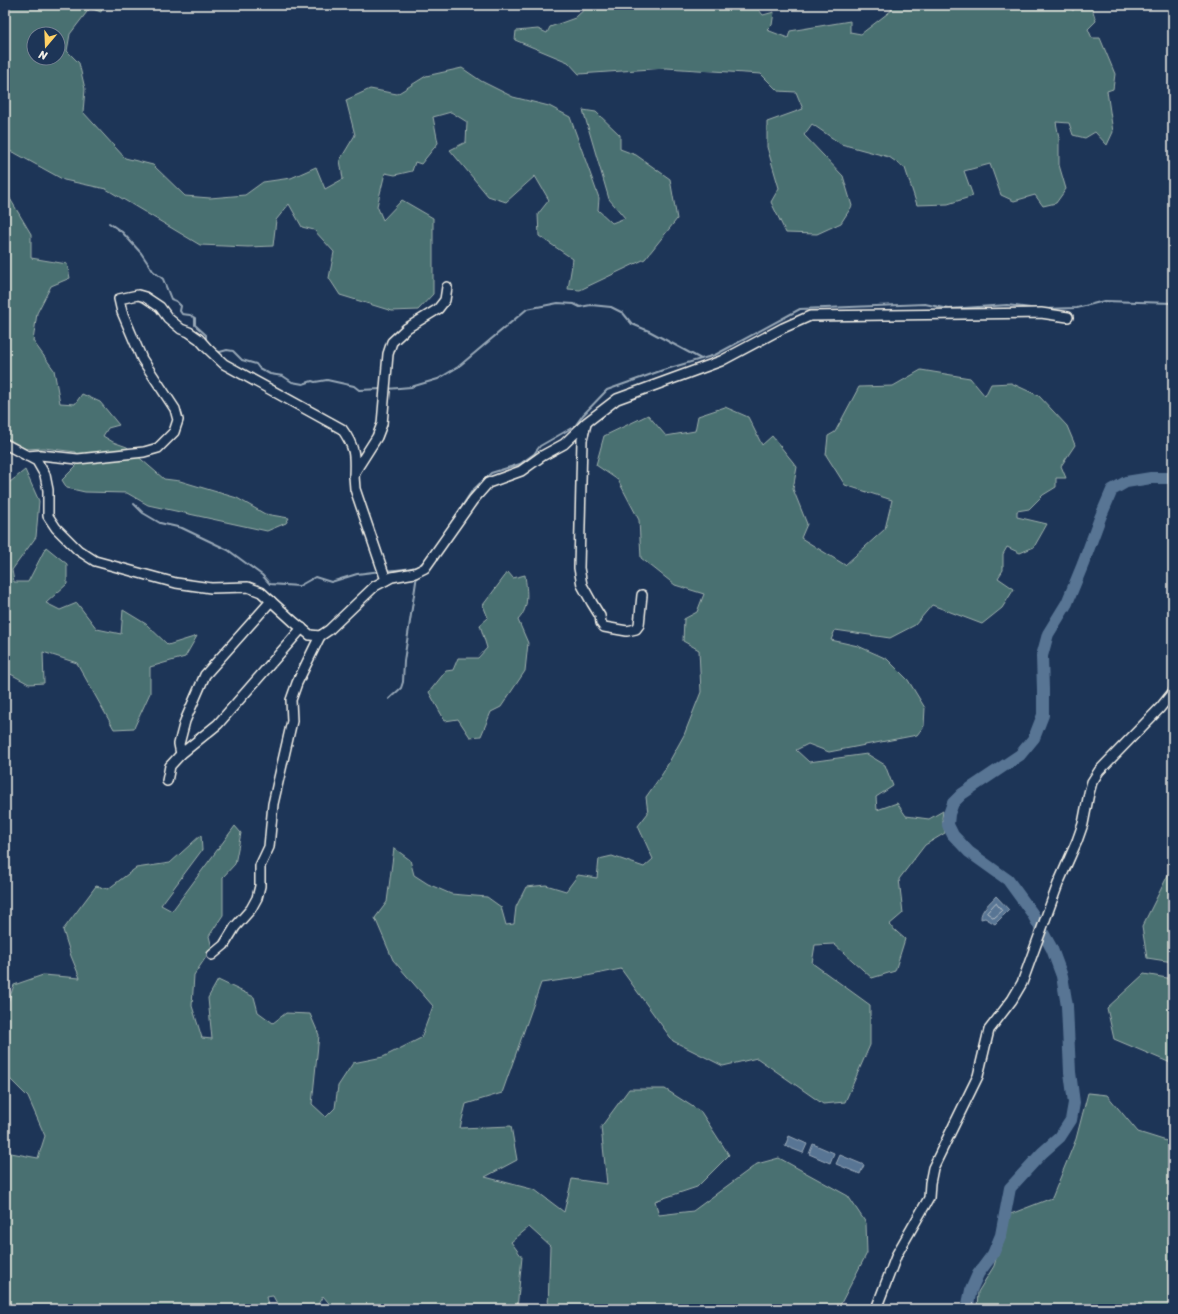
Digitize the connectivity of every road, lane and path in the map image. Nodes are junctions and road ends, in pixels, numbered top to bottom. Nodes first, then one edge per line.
1 (447, 287) dead end
2 (1068, 317) dead end
3 (586, 424) junction
4 (5, 444) edge
5 (27, 456) junction
6 (354, 476) junction
7 (386, 580) junction
8 (642, 595) dead end
9 (271, 601) junction
10 (302, 628) junction
11 (320, 636) junction
12 (1173, 692) edge
13 (181, 754) junction
14 (167, 781) dead end
15 (212, 955) dead end
16 (876, 1309) edge

1 - 6 street
2 - 3 street
3 - 7 street
3 - 8 street
4 - 5 street
5 - 6 street
5 - 9 street
6 - 7 street
7 - 11 street
9 - 10 street
9 - 13 street
10 - 11 street
10 - 13 street
11 - 15 street
12 - 16 street
13 - 14 street

